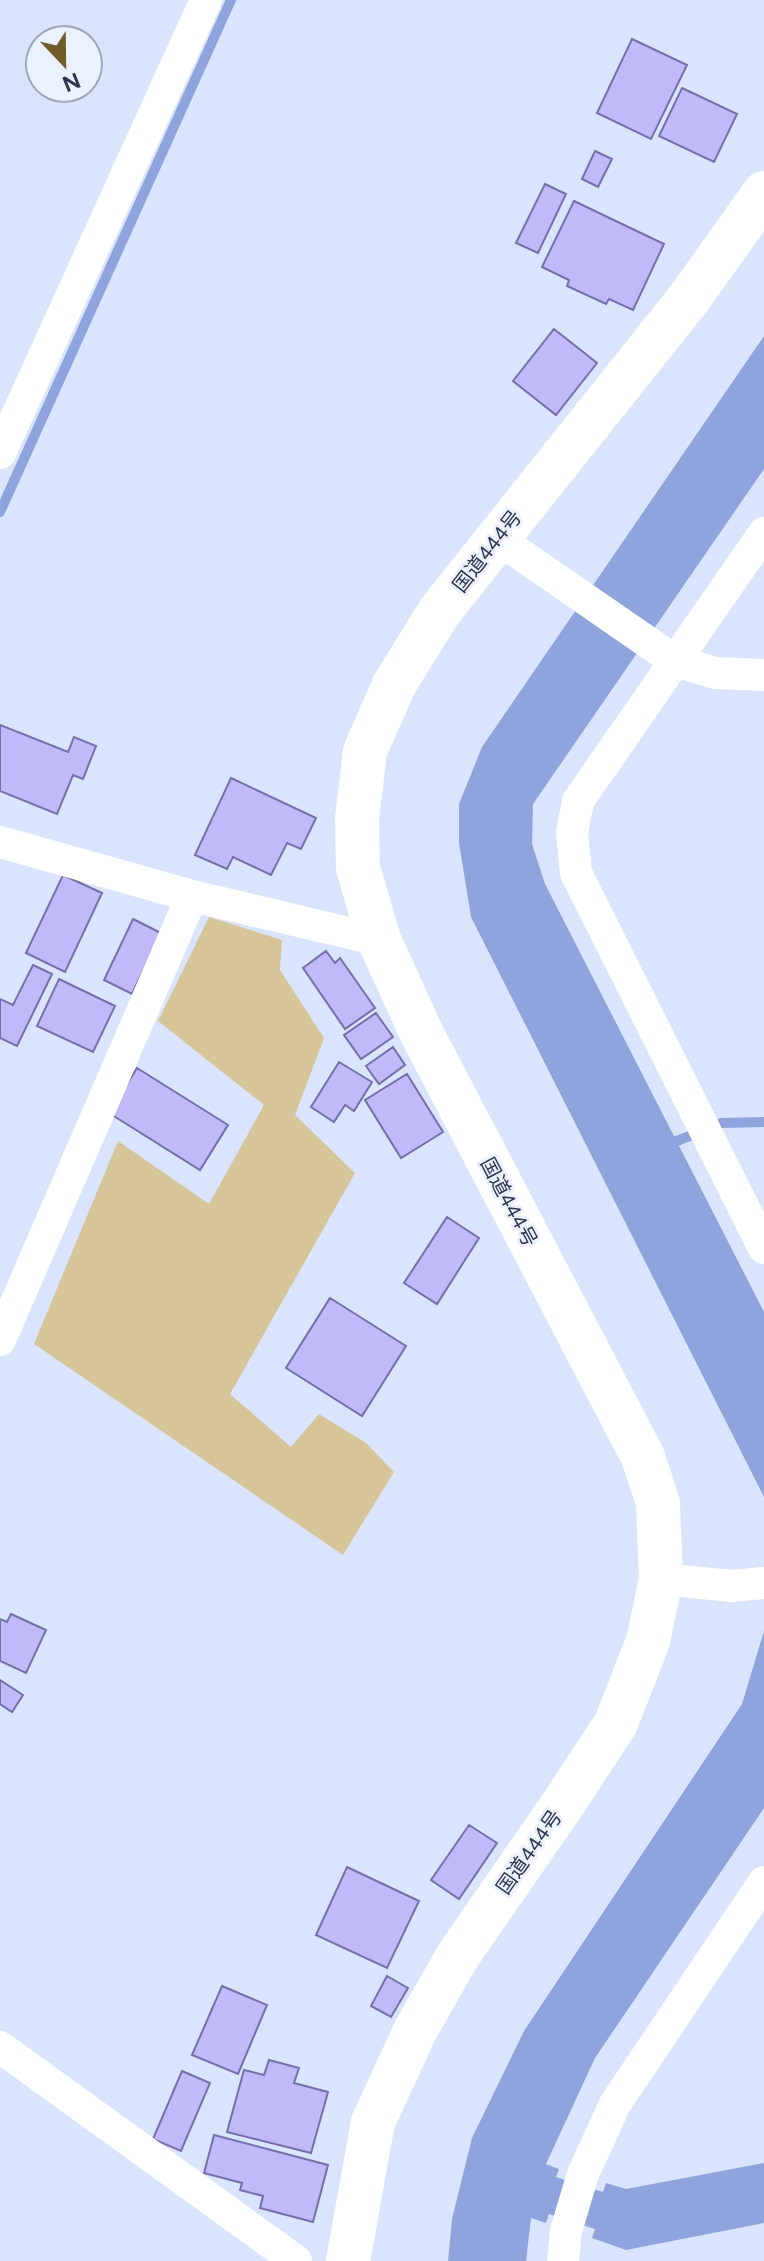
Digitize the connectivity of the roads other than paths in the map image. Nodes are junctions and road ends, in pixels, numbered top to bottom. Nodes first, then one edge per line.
1 (206, 0) edge
2 (764, 193) edge
3 (0, 453) edge
4 (764, 533) edge
5 (497, 538) junction
6 (668, 657) junction
7 (764, 675) edge
8 (0, 842) edge
9 (192, 896) junction
10 (379, 940) junction
11 (764, 1248) edge
12 (0, 1340) edge
13 (661, 1579) junction
14 (748, 1585) edge
15 (764, 1882) edge
16 (0, 2047) edge
17 (565, 2246) edge
18 (296, 2261) edge
19 (348, 2261) edge

1 - 3 street
2 - 5 highway, 国道444号
4 - 6 street
5 - 6 street
5 - 10 highway, 国道444号
6 - 7 street
6 - 11 street
8 - 9 street
9 - 10 street
9 - 12 street
10 - 13 highway, 国道444号
13 - 14 street
13 - 19 highway, 国道444号
15 - 17 street
16 - 18 street

